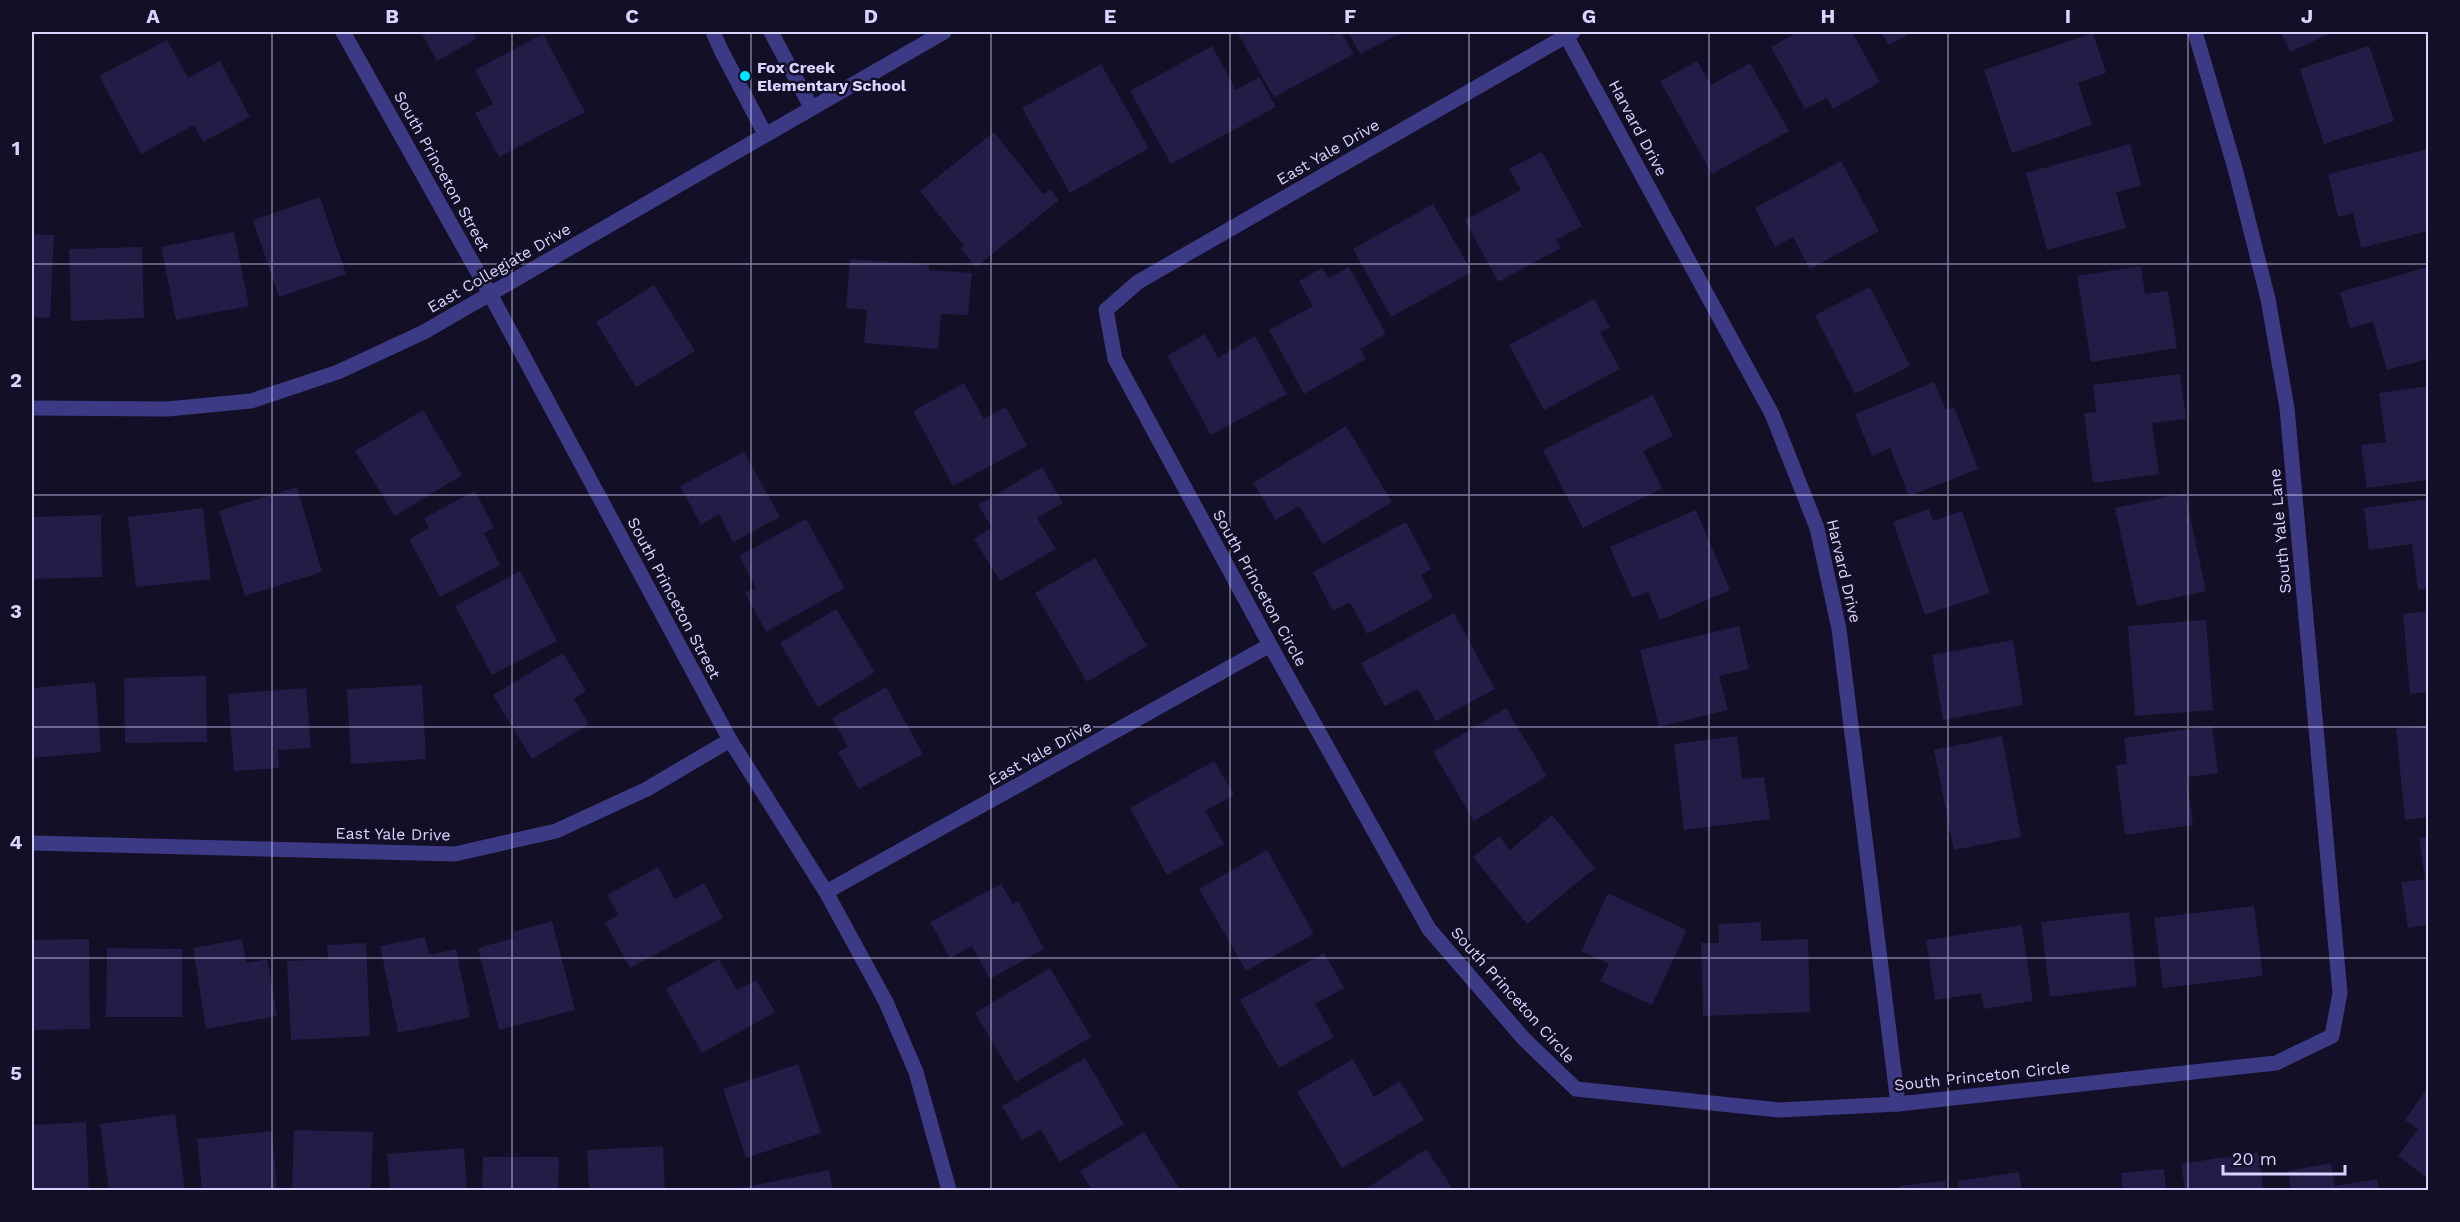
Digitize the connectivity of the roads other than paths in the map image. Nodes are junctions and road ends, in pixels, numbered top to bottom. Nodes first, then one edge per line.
1 (343, 32) edge
2 (713, 32) edge
3 (771, 32) edge
4 (944, 32) edge
5 (2195, 32) edge
6 (1568, 33) edge
7 (811, 107) junction
8 (765, 134) junction
9 (490, 294) junction
10 (1106, 310) joint
11 (32, 408) edge
12 (1270, 645) junction
13 (730, 740) junction
14 (32, 843) edge
15 (826, 892) junction
16 (2332, 1036) joint
17 (1898, 1104) junction
18 (950, 1191) edge

1 - 9 street, South Princeton Street
2 - 8 street
3 - 7 street
4 - 7 street, East Collegiate Drive
5 - 16 street, South Yale Lane
6 - 10 street, East Yale Drive
6 - 17 street, Harvard Drive
7 - 8 street, East Collegiate Drive
8 - 9 street, East Collegiate Drive
9 - 11 street, East Collegiate Drive
9 - 13 street, South Princeton Street
10 - 12 street, South Princeton Circle
12 - 15 street, East Yale Drive
12 - 17 street, South Princeton Circle
13 - 14 street, East Yale Drive
13 - 15 street, South Princeton Street
15 - 18 street, South Princeton Street
16 - 17 street, South Princeton Circle

